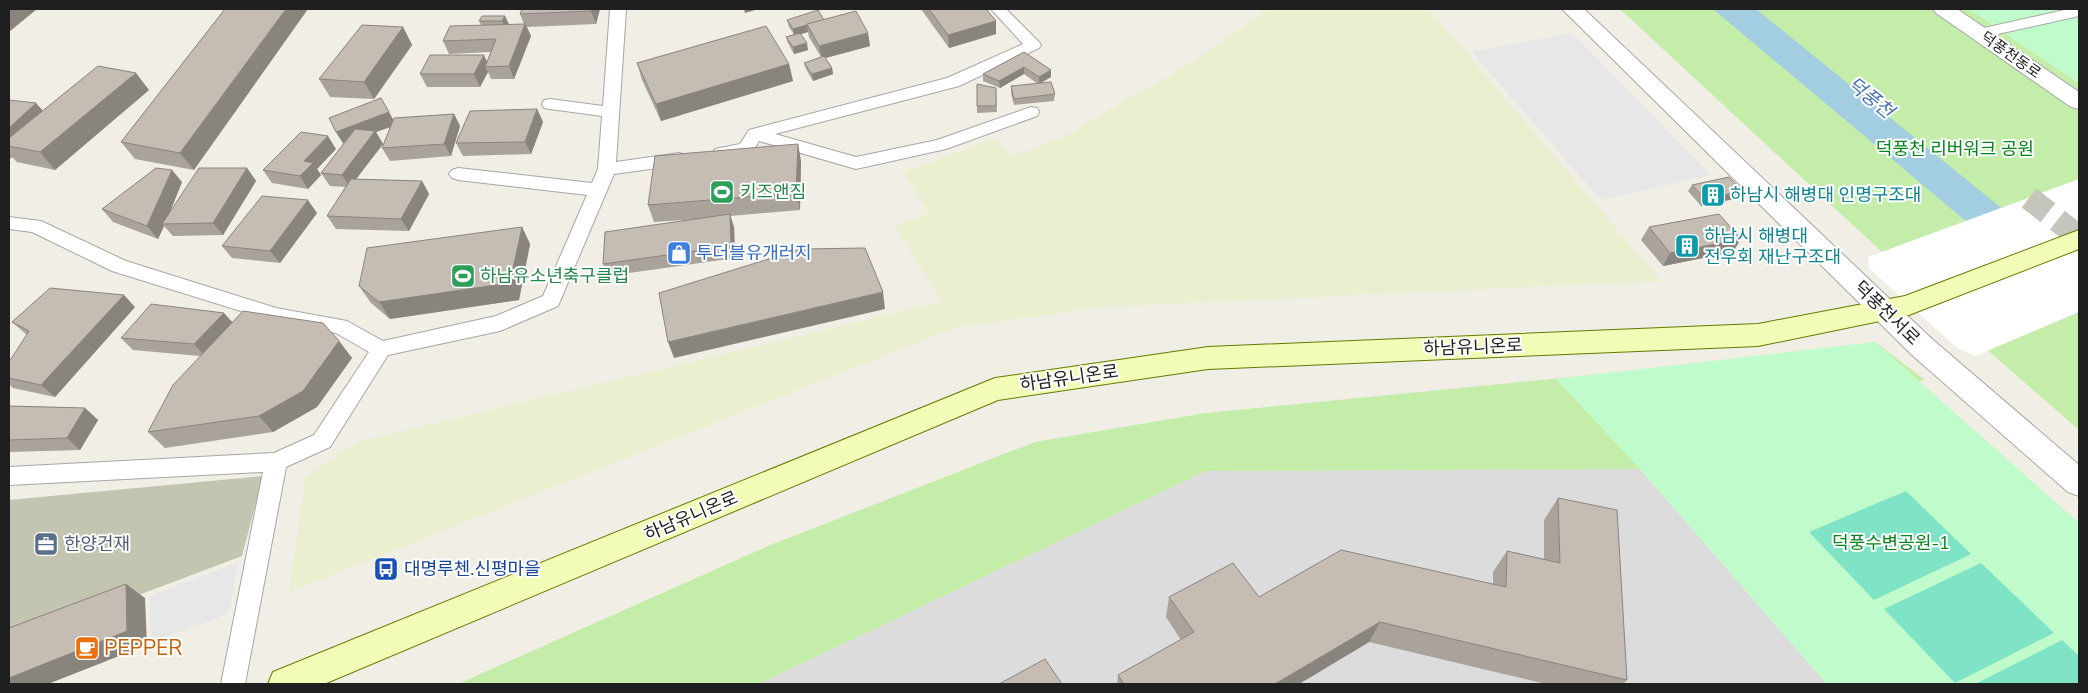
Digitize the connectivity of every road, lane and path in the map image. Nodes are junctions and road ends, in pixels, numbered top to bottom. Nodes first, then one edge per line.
1 (618, 9) edge
2 (998, 9) edge
3 (1572, 9) edge
4 (1943, 9) edge
5 (2079, 11) edge
6 (1980, 33) junction
7 (2079, 102) edge
8 (550, 104) dead end
9 (611, 112) junction
10 (1031, 112) dead end
11 (755, 134) junction
12 (709, 155) edge
13 (691, 157) edge
14 (607, 169) junction
15 (458, 174) dead end
16 (599, 190) junction
17 (9, 223) edge
18 (2079, 239) edge
19 (1896, 308) junction
20 (381, 349) junction
21 (276, 462) junction
22 (9, 476) edge
23 (2079, 484) edge
24 (233, 684) edge
25 (285, 684) edge

1 - 9 lane
2 - 11 lane
3 - 19 street, 덕풍천서로
4 - 6 street, 덕풍천동로
5 - 6 lane
6 - 7 street, 덕풍천동로
8 - 9 lane
9 - 14 lane
10 - 11 lane
11 - 12 lane
13 - 14 lane
14 - 16 lane
15 - 16 lane
16 - 20 lane
17 - 20 lane
18 - 19 main road, 하남유니온로
19 - 23 street, 덕풍천서로
19 - 25 main road, 하남유니온로
20 - 21 lane
21 - 22 lane
21 - 24 lane

